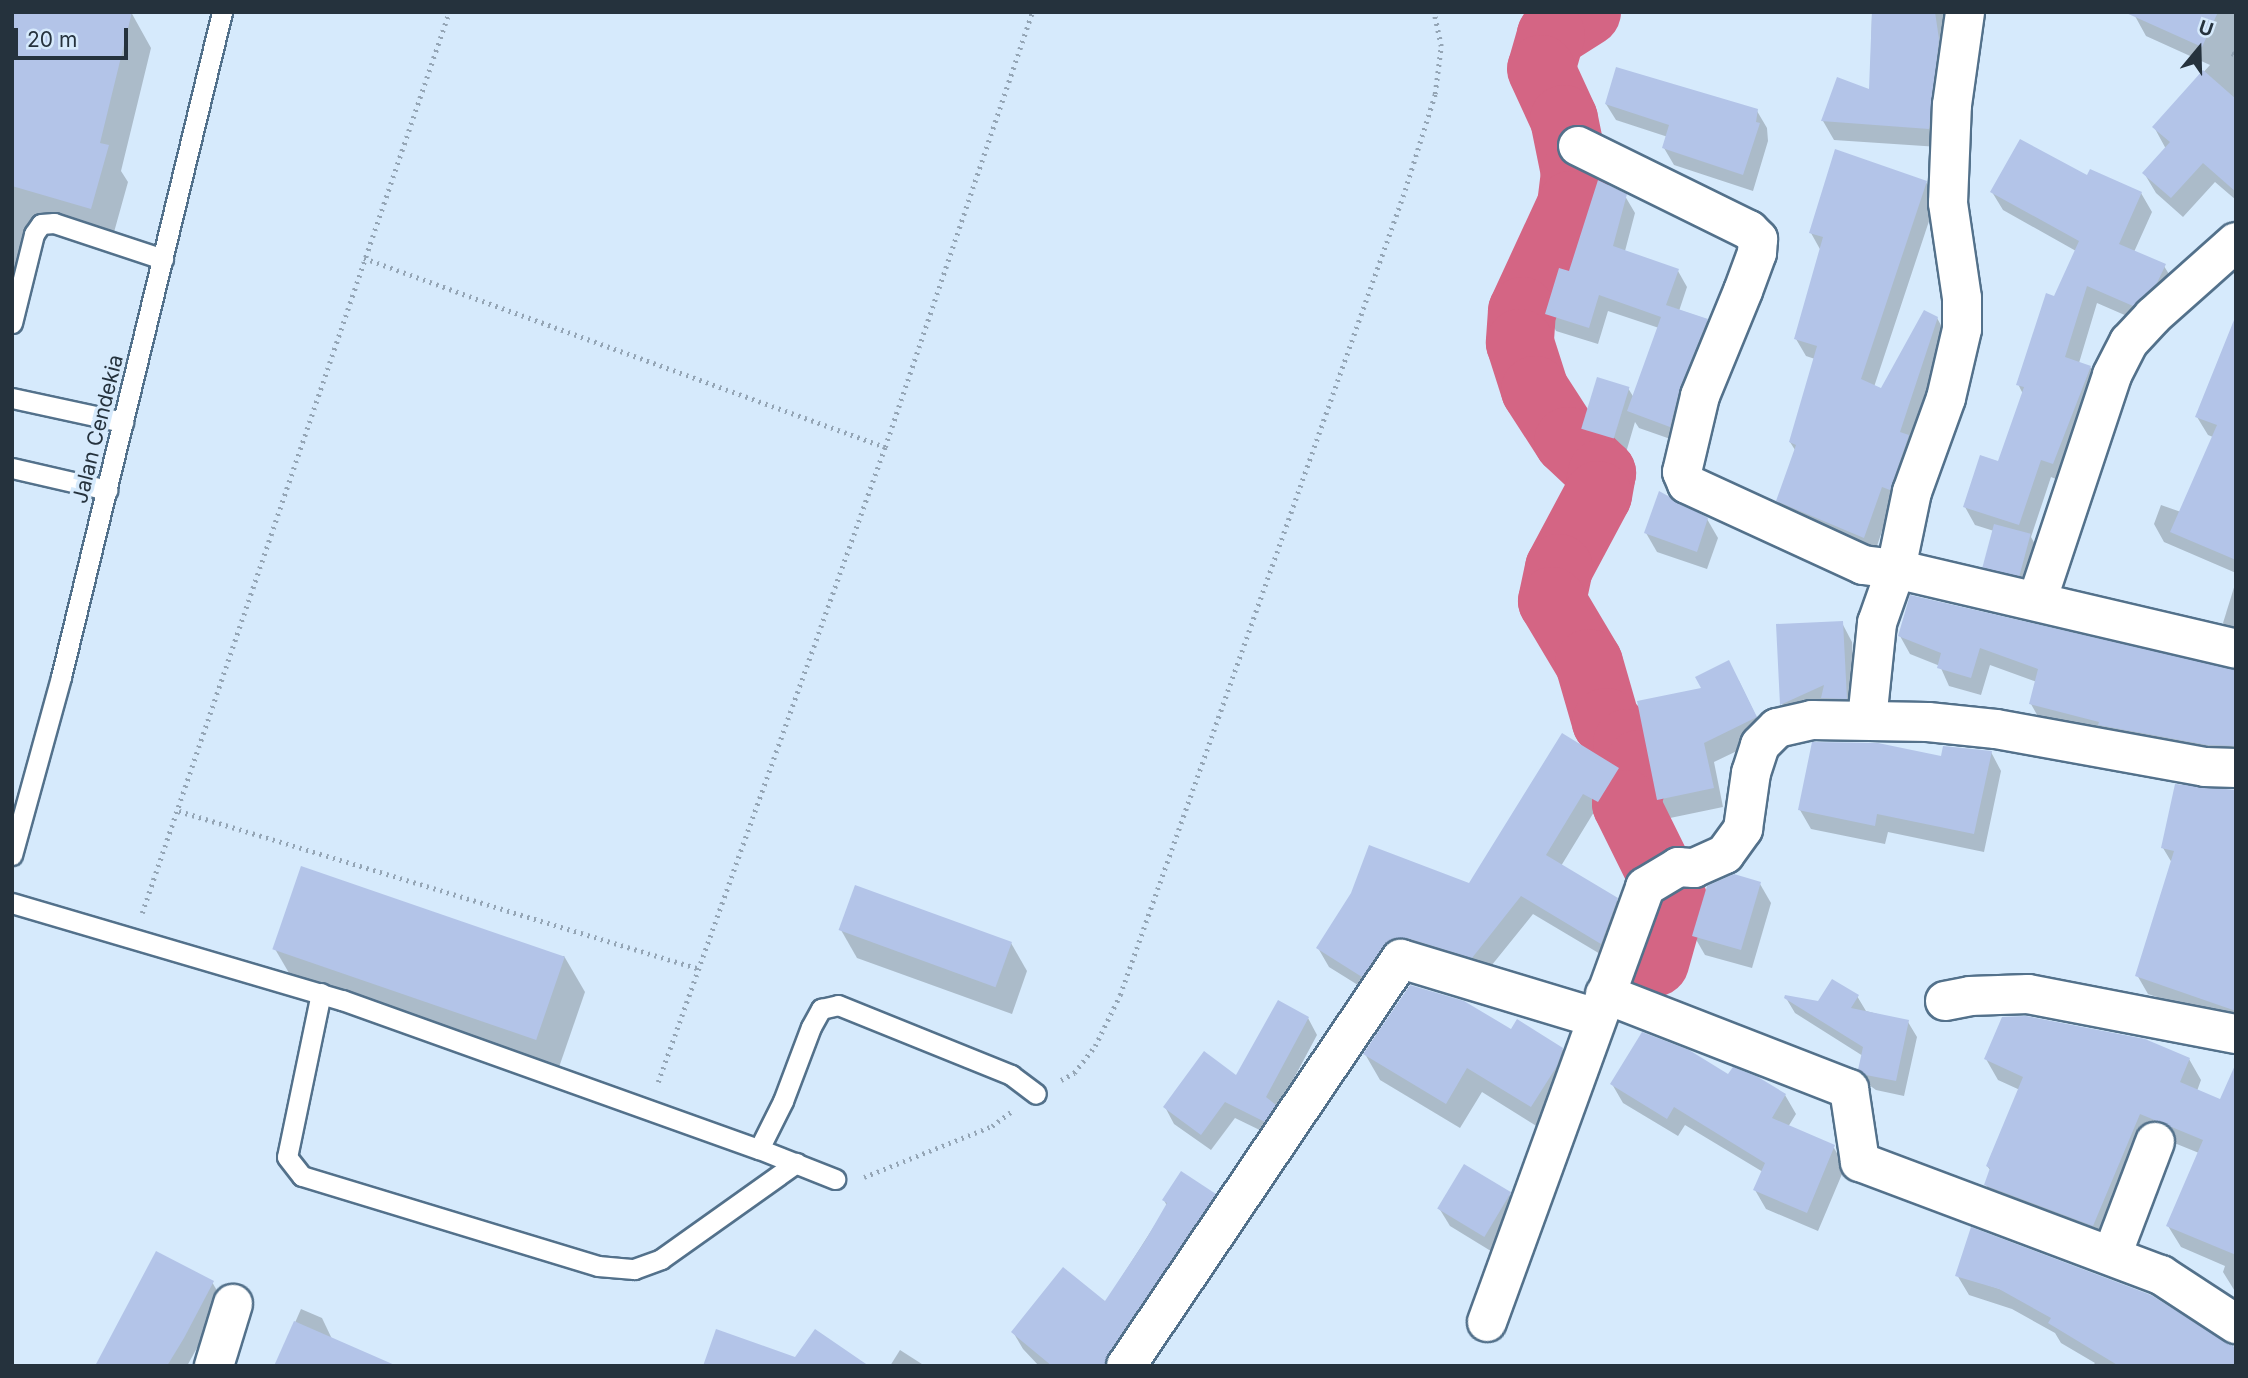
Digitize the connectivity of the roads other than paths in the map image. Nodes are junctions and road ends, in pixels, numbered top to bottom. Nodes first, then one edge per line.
1 (222, 12) edge
2 (1965, 12) edge
3 (1578, 146) dead end
4 (2236, 242) edge
5 (163, 259) junction
6 (12, 323) edge
7 (12, 398) edge
8 (123, 422) junction
9 (12, 468) edge
10 (107, 490) junction
11 (1881, 567) junction
12 (2037, 601) junction
13 (2236, 649) edge
14 (1867, 720) junction
15 (2236, 768) edge
16 (12, 855) edge
17 (12, 903) edge
18 (321, 993) junction
19 (1945, 1001) dead end
20 (1601, 1006) junction
21 (2236, 1034) edge
22 (1036, 1094) road end
23 (2155, 1142) dead end
24 (759, 1149) junction
25 (796, 1163) junction
26 (835, 1179) road end
27 (2112, 1255) junction
28 (233, 1304) dead end
29 (1487, 1322) dead end
30 (2236, 1324) edge
31 (214, 1366) edge
32 (1126, 1366) edge

1 - 5 lane, Jalan Cendekia
2 - 11 street
3 - 11 street
4 - 12 street
5 - 6 lane
5 - 8 lane, Jalan Cendekia
7 - 8 lane
8 - 10 lane, Jalan Cendekia
9 - 10 lane
10 - 16 lane, Jalan Cendekia
11 - 12 street
11 - 14 street
12 - 13 street
14 - 15 street
14 - 20 street
17 - 18 lane
18 - 24 lane
18 - 25 lane
19 - 21 street
20 - 27 street
20 - 29 street
20 - 32 street
22 - 24 lane
23 - 27 street
24 - 25 lane
25 - 26 lane
27 - 30 street
28 - 31 street

